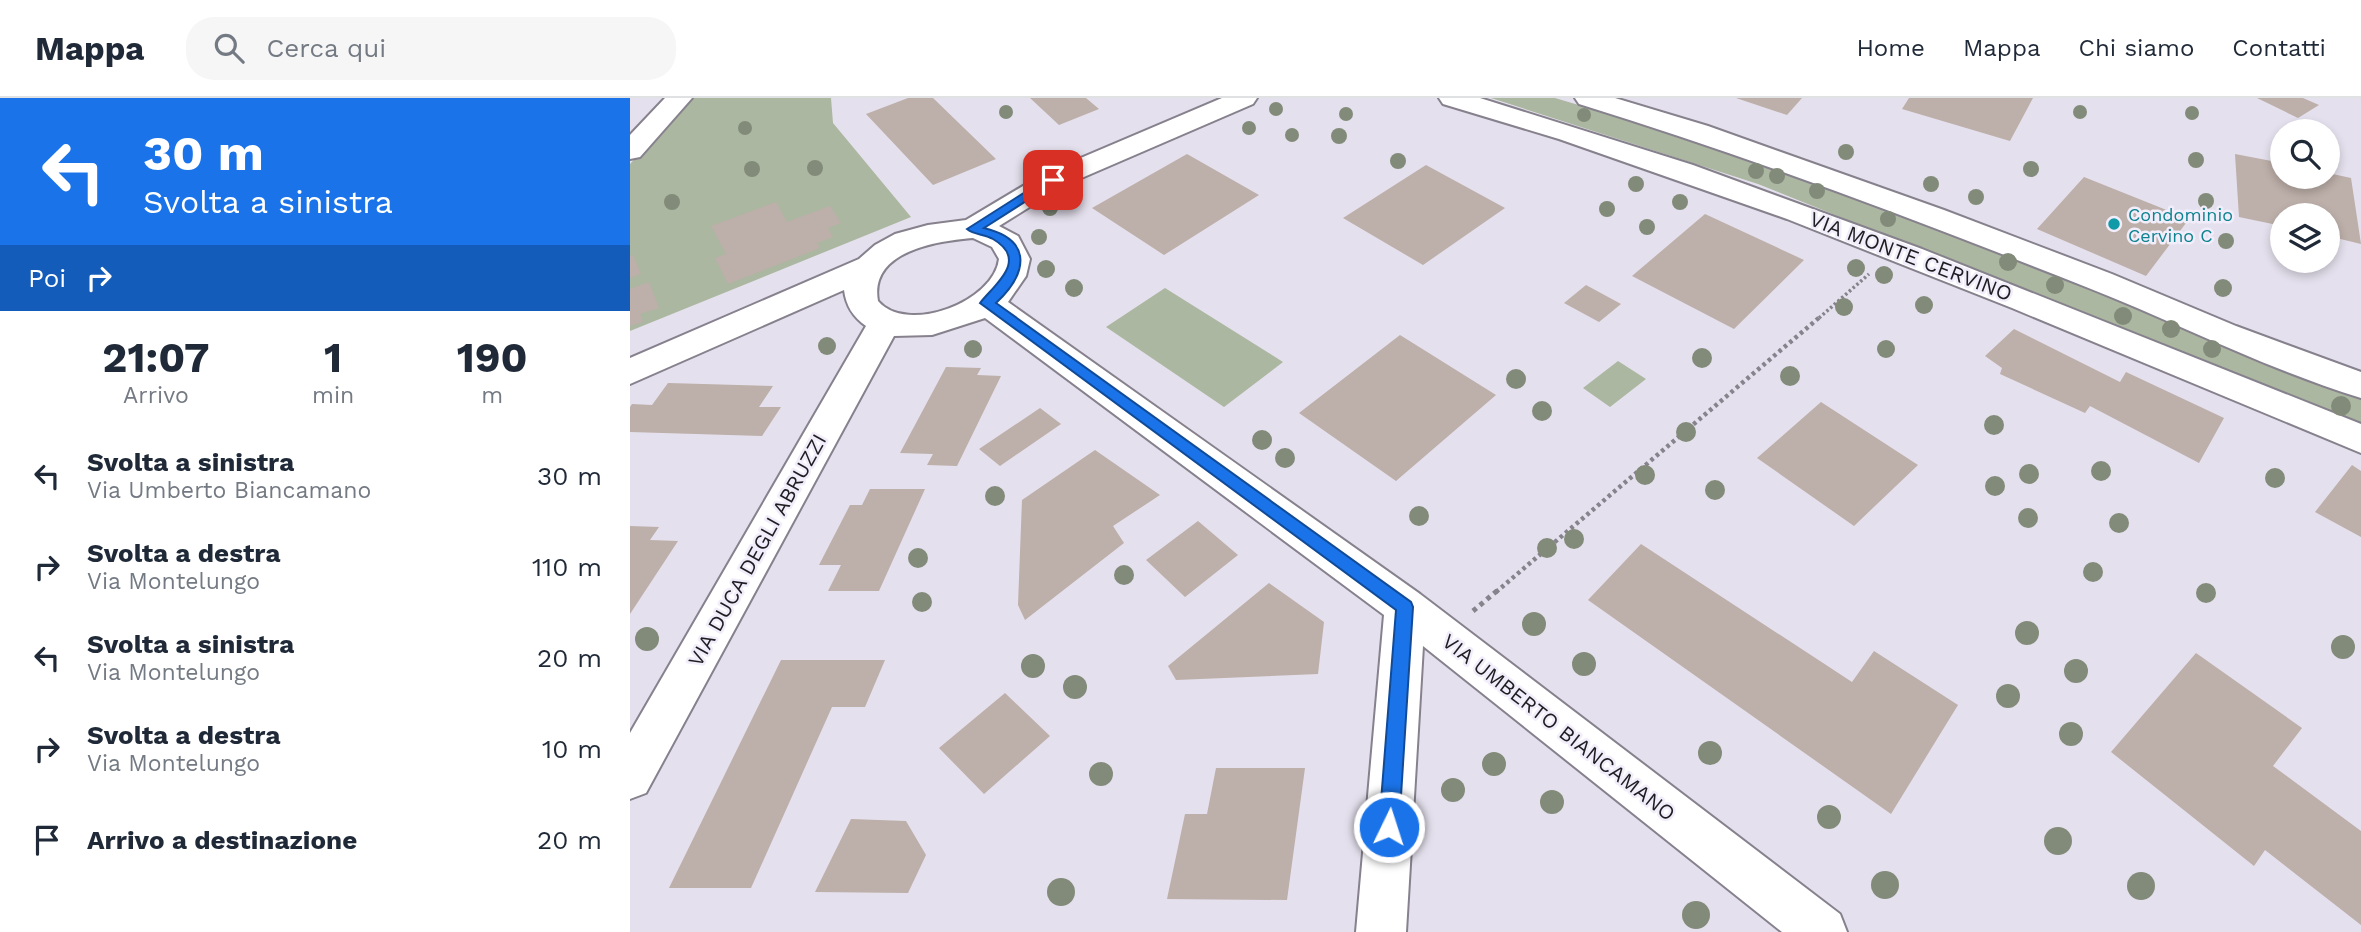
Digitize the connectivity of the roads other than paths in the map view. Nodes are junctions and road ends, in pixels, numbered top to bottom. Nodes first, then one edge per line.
1 (679, 98) edge
2 (1244, 98) edge
3 (1452, 98) edge
4 (1588, 98) edge
5 (630, 151) edge
6 (973, 229) junction
7 (869, 267) junction
8 (987, 303) junction
9 (873, 314) junction
10 (748, 322) junction
11 (630, 372) edge
12 (2361, 385) edge
13 (2361, 439) edge
14 (1405, 607) junction
15 (630, 777) edge
16 (1381, 932) edge
17 (1822, 932) edge

1 - 5 street
2 - 6 street
3 - 13 street, VIA MONTE CERVINO
4 - 12 street, VIA MONTE CERVINO
6 - 7 street
6 - 8 street
7 - 9 street
7 - 10 street
8 - 9 street
8 - 14 street, VIA UMBERTO BIANCAMANO
9 - 10 street
9 - 15 street, VIA DUCA DEGLI ABRUZZI
10 - 11 street
14 - 16 street
14 - 17 street, VIA UMBERTO BIANCAMANO

